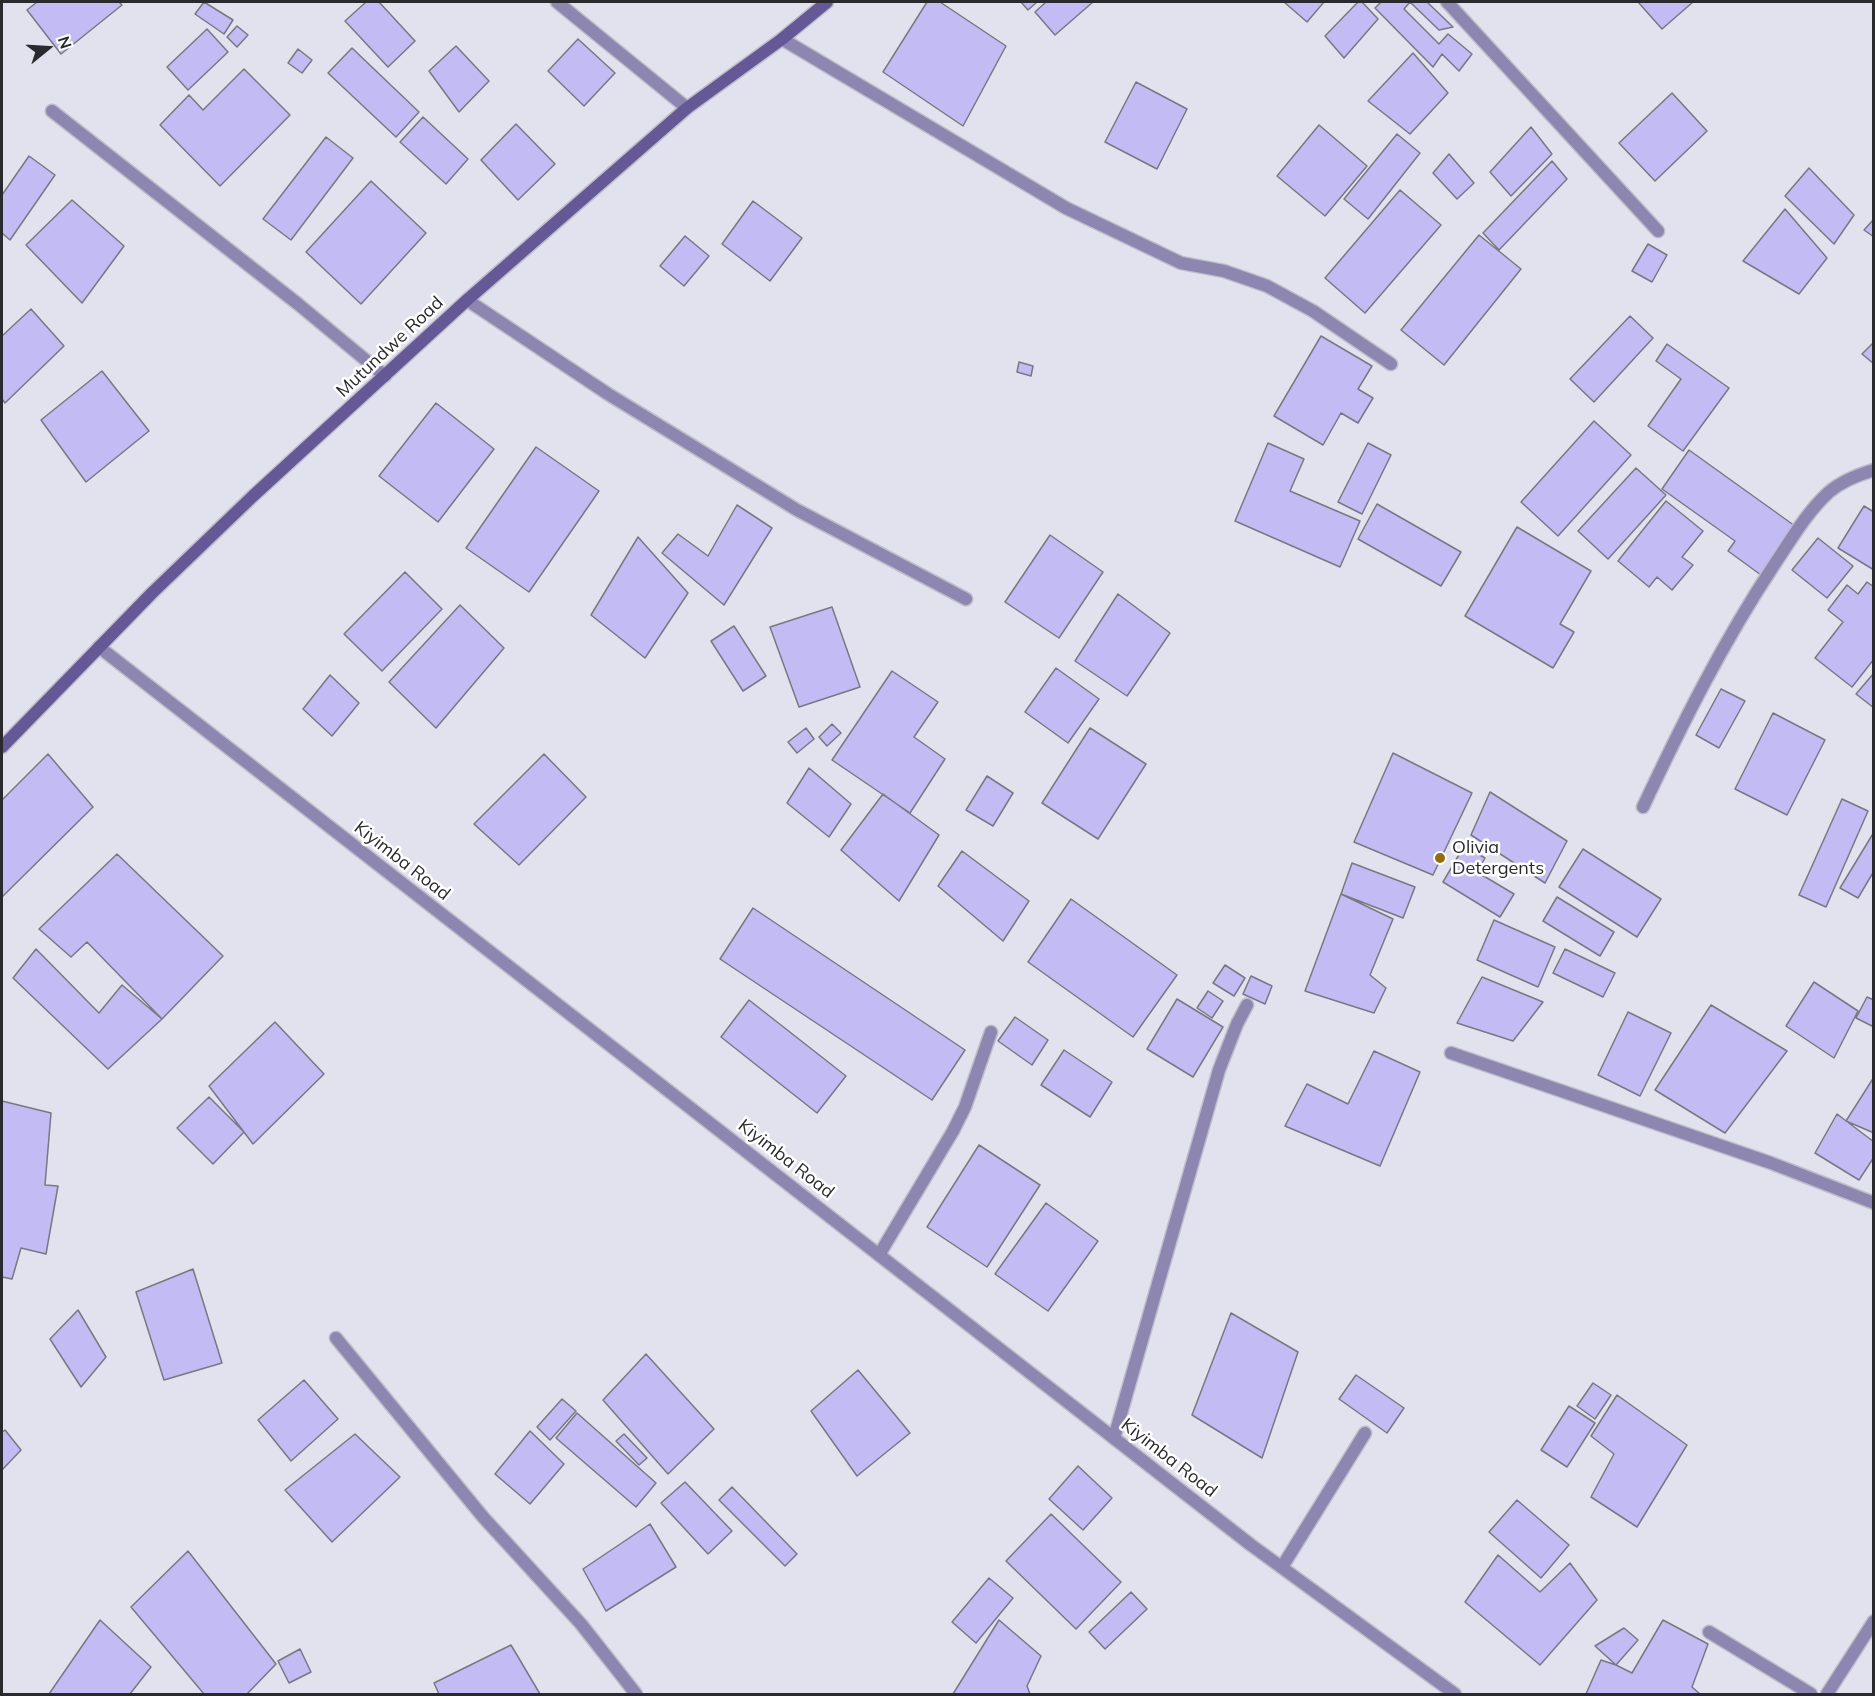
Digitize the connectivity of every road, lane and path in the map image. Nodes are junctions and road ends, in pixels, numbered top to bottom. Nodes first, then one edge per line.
1 (557, 2) edge
2 (827, 2) edge
3 (1447, 2) edge
4 (782, 39) junction
5 (687, 108) junction
6 (52, 111) dead end
7 (1658, 231) dead end
8 (467, 300) junction
9 (1391, 364) dead end
10 (385, 376) junction
11 (1874, 470) edge
12 (966, 599) dead end
13 (99, 647) junction
14 (2, 747) edge
15 (1643, 807) dead end
16 (1247, 1005) dead end
17 (991, 1032) dead end
18 (1451, 1053) dead end
19 (1874, 1203) edge
20 (879, 1255) junction
21 (336, 1338) dead end
22 (1365, 1433) dead end
23 (1114, 1438) junction
24 (1282, 1567) junction
25 (1874, 1621) edge
26 (1709, 1632) dead end
27 (636, 1695) edge
28 (1455, 1695) edge
29 (1811, 1695) edge
30 (1827, 1695) edge

1 - 5 street
2 - 4 main road, Mutundwe Road
3 - 7 street
4 - 5 main road, Mutundwe Road
4 - 9 street
5 - 8 main road, Mutundwe Road
6 - 10 street
8 - 10 main road, Mutundwe Road
8 - 12 street
10 - 13 main road, Mutundwe Road
11 - 15 street
13 - 14 main road, Mutundwe Road
13 - 20 street, Kiyimba Road
16 - 23 street
17 - 20 street
18 - 19 street
20 - 23 street, Kiyimba Road
21 - 27 street
22 - 24 street
23 - 24 street, Kiyimba Road
24 - 28 street, Kiyimba Road
25 - 30 street
26 - 29 street

